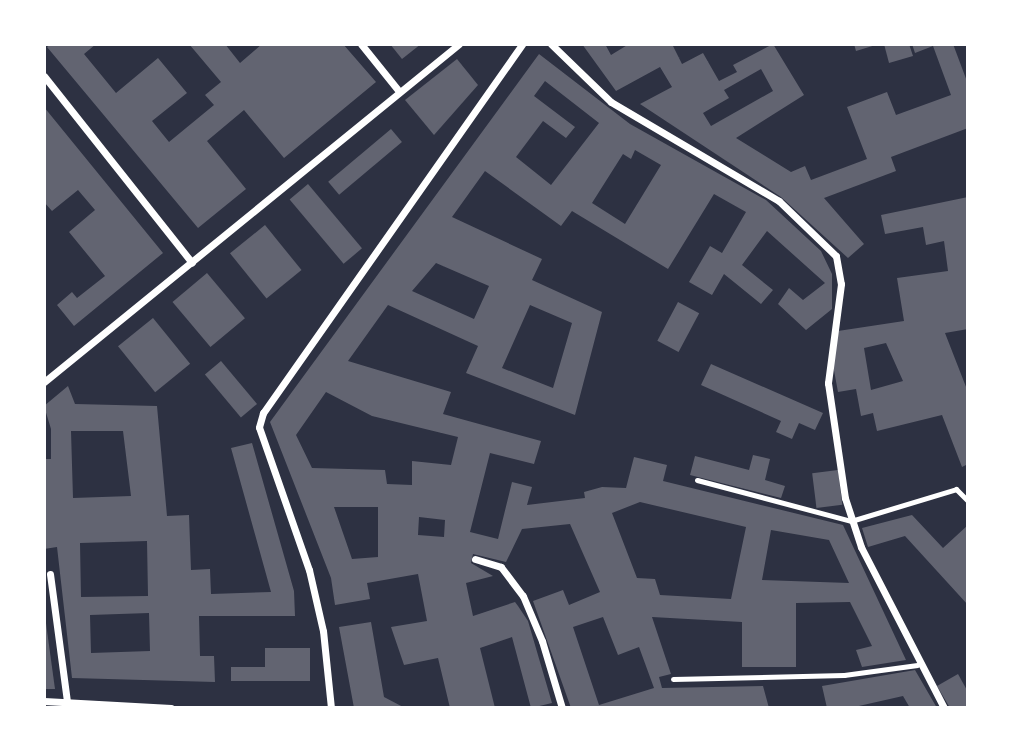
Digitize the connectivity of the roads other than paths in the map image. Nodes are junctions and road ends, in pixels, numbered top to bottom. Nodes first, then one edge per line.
1 (360, 44) edge
2 (459, 44) edge
3 (522, 44) edge
4 (551, 44) edge
5 (44, 76) edge
6 (398, 90) junction
7 (192, 263) junction
8 (44, 382) edge
9 (697, 480) dead end
10 (968, 501) edge
11 (851, 521) junction
12 (475, 559) dead end
13 (50, 574) dead end
14 (917, 665) junction
15 (673, 679) dead end
16 (44, 701) edge
17 (68, 702) junction
18 (171, 708) edge
19 (331, 708) edge
20 (562, 708) edge
21 (944, 708) edge

1 - 6 street
2 - 6 street
3 - 19 street
4 - 11 street
5 - 7 street
6 - 7 street
7 - 8 street
9 - 11 lane
10 - 11 lane
11 - 14 street
12 - 20 street
13 - 17 street
14 - 15 lane
14 - 21 street
16 - 17 street
17 - 18 street

